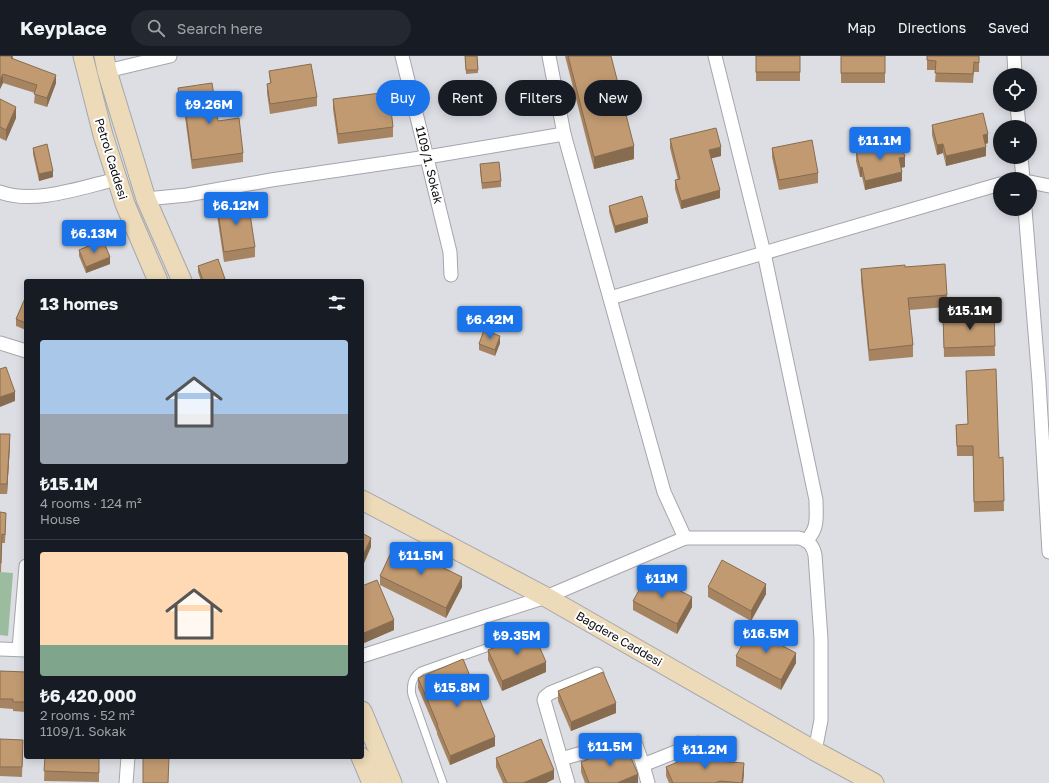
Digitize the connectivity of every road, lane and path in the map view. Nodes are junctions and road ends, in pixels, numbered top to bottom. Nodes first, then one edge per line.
1 (83, 56) edge
2 (170, 56) edge
3 (402, 56) edge
4 (549, 56) edge
5 (715, 56) edge
6 (1014, 56) edge
7 (105, 64) edge
8 (1015, 68) edge
9 (564, 134) junction
10 (426, 158) junction
11 (117, 179) junction
12 (1037, 183) edge
13 (993, 186) edge
14 (1049, 186) edge
15 (0, 192) edge
16 (146, 199) junction
17 (1026, 216) edge
18 (764, 253) junction
19 (451, 275) dead end
20 (157, 279) edge
21 (181, 279) edge
22 (610, 298) junction
23 (0, 343) edge
24 (24, 350) edge
25 (364, 501) edge
26 (685, 538) junction
27 (806, 541) junction
28 (1049, 552) edge
29 (546, 597) junction
30 (24, 622) edge
31 (517, 637) edge
32 (0, 648) edge
33 (23, 650) edge
34 (364, 655) edge
35 (596, 674) edge
36 (364, 716) edge
37 (698, 743) dead end
38 (815, 751) junction
39 (128, 759) edge
40 (362, 759) edge
41 (561, 759) junction
42 (643, 765) junction
43 (854, 778) edge
44 (126, 783) edge
45 (372, 783) edge
46 (392, 783) edge
47 (443, 783) edge
48 (568, 783) edge
49 (648, 783) edge
50 (874, 783) edge

1 - 11 main road, Petrol Caddesi
2 - 7 street
3 - 10 street, 1109/1. Sokak
4 - 9 street
5 - 18 street
6 - 8 street
7 - 16 main road
9 - 10 street
9 - 22 street
10 - 16 street
10 - 19 street, 1109/1. Sokak
11 - 15 street
11 - 20 main road, Petrol Caddesi
12 - 14 street
13 - 18 street
16 - 21 main road
17 - 28 street
18 - 22 street
18 - 27 street
22 - 26 street
23 - 24 street
25 - 29 main road, Bağdere Caddesi
26 - 27 street
26 - 29 street
27 - 38 street
29 - 34 street
29 - 38 main road, Bağdere Caddesi
30 - 33 street
31 - 47 lane
32 - 33 street
35 - 41 street
36 - 46 main road
37 - 42 street
38 - 43 main road, Bağdere Caddesi
39 - 44 street
40 - 45 main road
41 - 42 street
41 - 48 street
42 - 49 street
43 - 50 main road, Bağdere Caddesi

